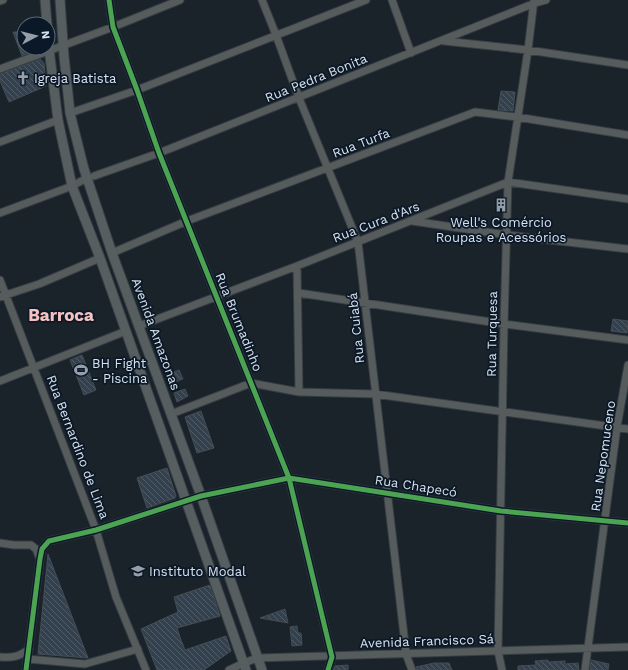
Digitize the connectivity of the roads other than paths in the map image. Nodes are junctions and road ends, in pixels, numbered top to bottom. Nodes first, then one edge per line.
1 (3, 0) edge
2 (45, 0) edge
3 (60, 0) edge
4 (109, 0) edge
5 (180, 0) edge
6 (262, 0) edge
7 (366, 0) edge
8 (392, 0) edge
9 (546, 0) edge
10 (0, 1) edge
11 (535, 2) edge
12 (46, 16) edge
13 (113, 27) junction
14 (276, 35) junction
15 (442, 41) junction
16 (63, 45) junction
17 (56, 48) edge
18 (528, 50) junction
19 (410, 53) junction
20 (35, 56) edge
21 (50, 56) edge
22 (628, 65) edge
23 (0, 69) edge
24 (137, 90) junction
25 (299, 98) junction
26 (70, 113) junction
27 (517, 117) junction
28 (58, 120) junction
29 (628, 135) edge
30 (0, 142) edge
31 (159, 153) junction
32 (329, 168) junction
33 (91, 177) junction
34 (508, 182) junction
35 (72, 186) junction
36 (628, 198) edge
37 (0, 212) edge
38 (187, 221) junction
39 (412, 221) junction
40 (507, 235) junction
41 (358, 242) junction
42 (628, 249) edge
43 (112, 253) junction
44 (100, 258) junction
45 (297, 266) junction
46 (0, 280) edge
47 (299, 293) junction
48 (3, 296) edge
49 (217, 296) junction
50 (366, 304) junction
51 (504, 324) junction
52 (140, 326) junction
53 (126, 331) junction
54 (628, 340) edge
55 (628, 365) edge
56 (34, 368) junction
57 (0, 381) edge
58 (252, 384) junction
59 (299, 392) junction
60 (375, 394) junction
61 (502, 412) junction
62 (171, 414) junction
63 (617, 427) junction
64 (628, 429) edge
65 (290, 478) junction
66 (387, 492) junction
67 (201, 496) junction
68 (185, 500) junction
69 (501, 510) junction
70 (604, 520) junction
71 (628, 523) edge
72 (96, 530) junction
73 (0, 543) edge
74 (40, 559) junction
75 (628, 647) edge
76 (588, 648) junction
77 (29, 649) junction
78 (138, 649) junction
79 (498, 651) junction
80 (406, 654) junction
81 (0, 657) edge
82 (332, 657) junction
83 (12, 658) junction
84 (258, 658) junction
85 (28, 659) junction
86 (245, 666) edge
87 (26, 670) edge
88 (146, 670) edge
89 (229, 670) edge
90 (262, 670) edge
91 (328, 670) edge
92 (412, 670) edge
93 (502, 670) edge
94 (585, 670) edge

1 - 10 street
2 - 12 main road
3 - 16 main road, Avenida Amazonas
4 - 13 street, Rua Brumadinho
5 - 13 street
6 - 14 street, Rua Cuiabá
7 - 14 street
8 - 19 street
9 - 11 street, Rua Pedra Bonita
11 - 15 street, Rua Pedra Bonita
11 - 18 street, Rua Turquesa
13 - 16 street
13 - 24 street, Rua Brumadinho
14 - 24 street
14 - 25 street, Rua Cuiabá
15 - 18 street
15 - 19 street, Rua Pedra Bonita
16 - 17 street
16 - 26 main road, Avenida Amazonas
18 - 22 street
18 - 27 street, Rua Turquesa
19 - 25 street, Rua Pedra Bonita
20 - 23 street
21 - 28 main road, Avenida Amazonas
24 - 26 street
24 - 31 street, Rua Brumadinho
25 - 31 street, Rua Pedra Bonita
25 - 32 street, Rua Cuiabá
26 - 33 main road, Avenida Amazonas
27 - 29 street, Rua Turfa
27 - 32 street, Rua Turfa
27 - 34 street, Rua Turquesa
28 - 30 street
28 - 35 main road, Avenida Amazonas
31 - 33 street, Rua Pedra Bonita
31 - 38 street, Rua Brumadinho
32 - 38 street, Rua Turfa
32 - 41 street, Rua Cuiabá
33 - 35 street, Rua Pedra Bonita
33 - 43 main road, Avenida Amazonas
34 - 36 street, Rua Cura d'Ars
34 - 39 street, Rua Cura d'Ars
34 - 40 street, Rua Turquesa
35 - 37 street, Rua Pedra Bonita
35 - 44 main road, Avenida Amazonas
38 - 43 street, Rua Turfa
38 - 49 street, Rua Brumadinho
39 - 40 street
39 - 41 street, Rua Cura d'Ars
40 - 42 street
40 - 51 street, Rua Turquesa
41 - 45 street, Rua Cura d'Ars
41 - 50 street, Rua Cuiabá
43 - 52 main road, Avenida Amazonas
44 - 48 street
44 - 53 main road, Avenida Amazonas
45 - 47 street
45 - 49 street, Rua Cura d'Ars
46 - 48 street, Rua Bernardino de Lima
47 - 50 street
47 - 59 street
48 - 56 street, Rua Bernardino de Lima
49 - 52 street, Rua Cura d'Ars
49 - 58 street, Rua Brumadinho
50 - 51 street
50 - 60 street, Rua Cuiabá
51 - 54 street
51 - 61 street, Rua Turquesa
52 - 62 main road, Avenida Amazonas
53 - 56 street
53 - 68 main road, Avenida Amazonas
55 - 63 street, Rua Nepomuceno
56 - 57 street
56 - 72 street, Rua Bernardino de Lima
58 - 59 street
58 - 62 street
58 - 65 street, Rua Brumadinho
59 - 60 street
60 - 61 street
60 - 66 street, Rua Cuiabá
61 - 63 street
61 - 69 street, Rua Turquesa
62 - 67 main road, Avenida Amazonas
63 - 64 street
63 - 70 street, Rua Nepomuceno
65 - 66 street, Rua Chapecó
65 - 67 street, Rua Chapecó
65 - 82 street, Rua Brumadinho
66 - 69 street, Rua Chapecó
66 - 80 street, Rua Cuiabá
67 - 68 street, Rua Chapecó
67 - 84 main road, Avenida Amazonas
68 - 72 street, Rua Chapecó
68 - 86 main road, Avenida Amazonas
69 - 70 street, Rua Chapecó
69 - 79 street, Rua Turquesa
70 - 71 street, Rua Chapecó
70 - 76 street, Rua Nepomuceno
72 - 74 street, Rua Chapecó
72 - 78 street, Rua Bernardino de Lima
73 - 74 street
74 - 77 street
75 - 76 street, Avenida Francisco Sá
76 - 79 street, Avenida Francisco Sá
76 - 94 street, Rua Nepomuceno
77 - 83 street
77 - 85 street
78 - 85 street
78 - 88 street, Rua Bernardino de Lima
79 - 80 street, Avenida Francisco Sá
79 - 93 street, Rua Turquesa
80 - 82 street, Avenida Francisco Sá
80 - 92 street, Rua Cuiabá
81 - 83 street
82 - 84 street, Avenida Francisco Sá
82 - 91 street
83 - 87 street
84 - 86 street, Avenida Francisco Sá
84 - 90 main road, Avenida Amazonas
85 - 87 street
86 - 89 street, Avenida Francisco Sá

